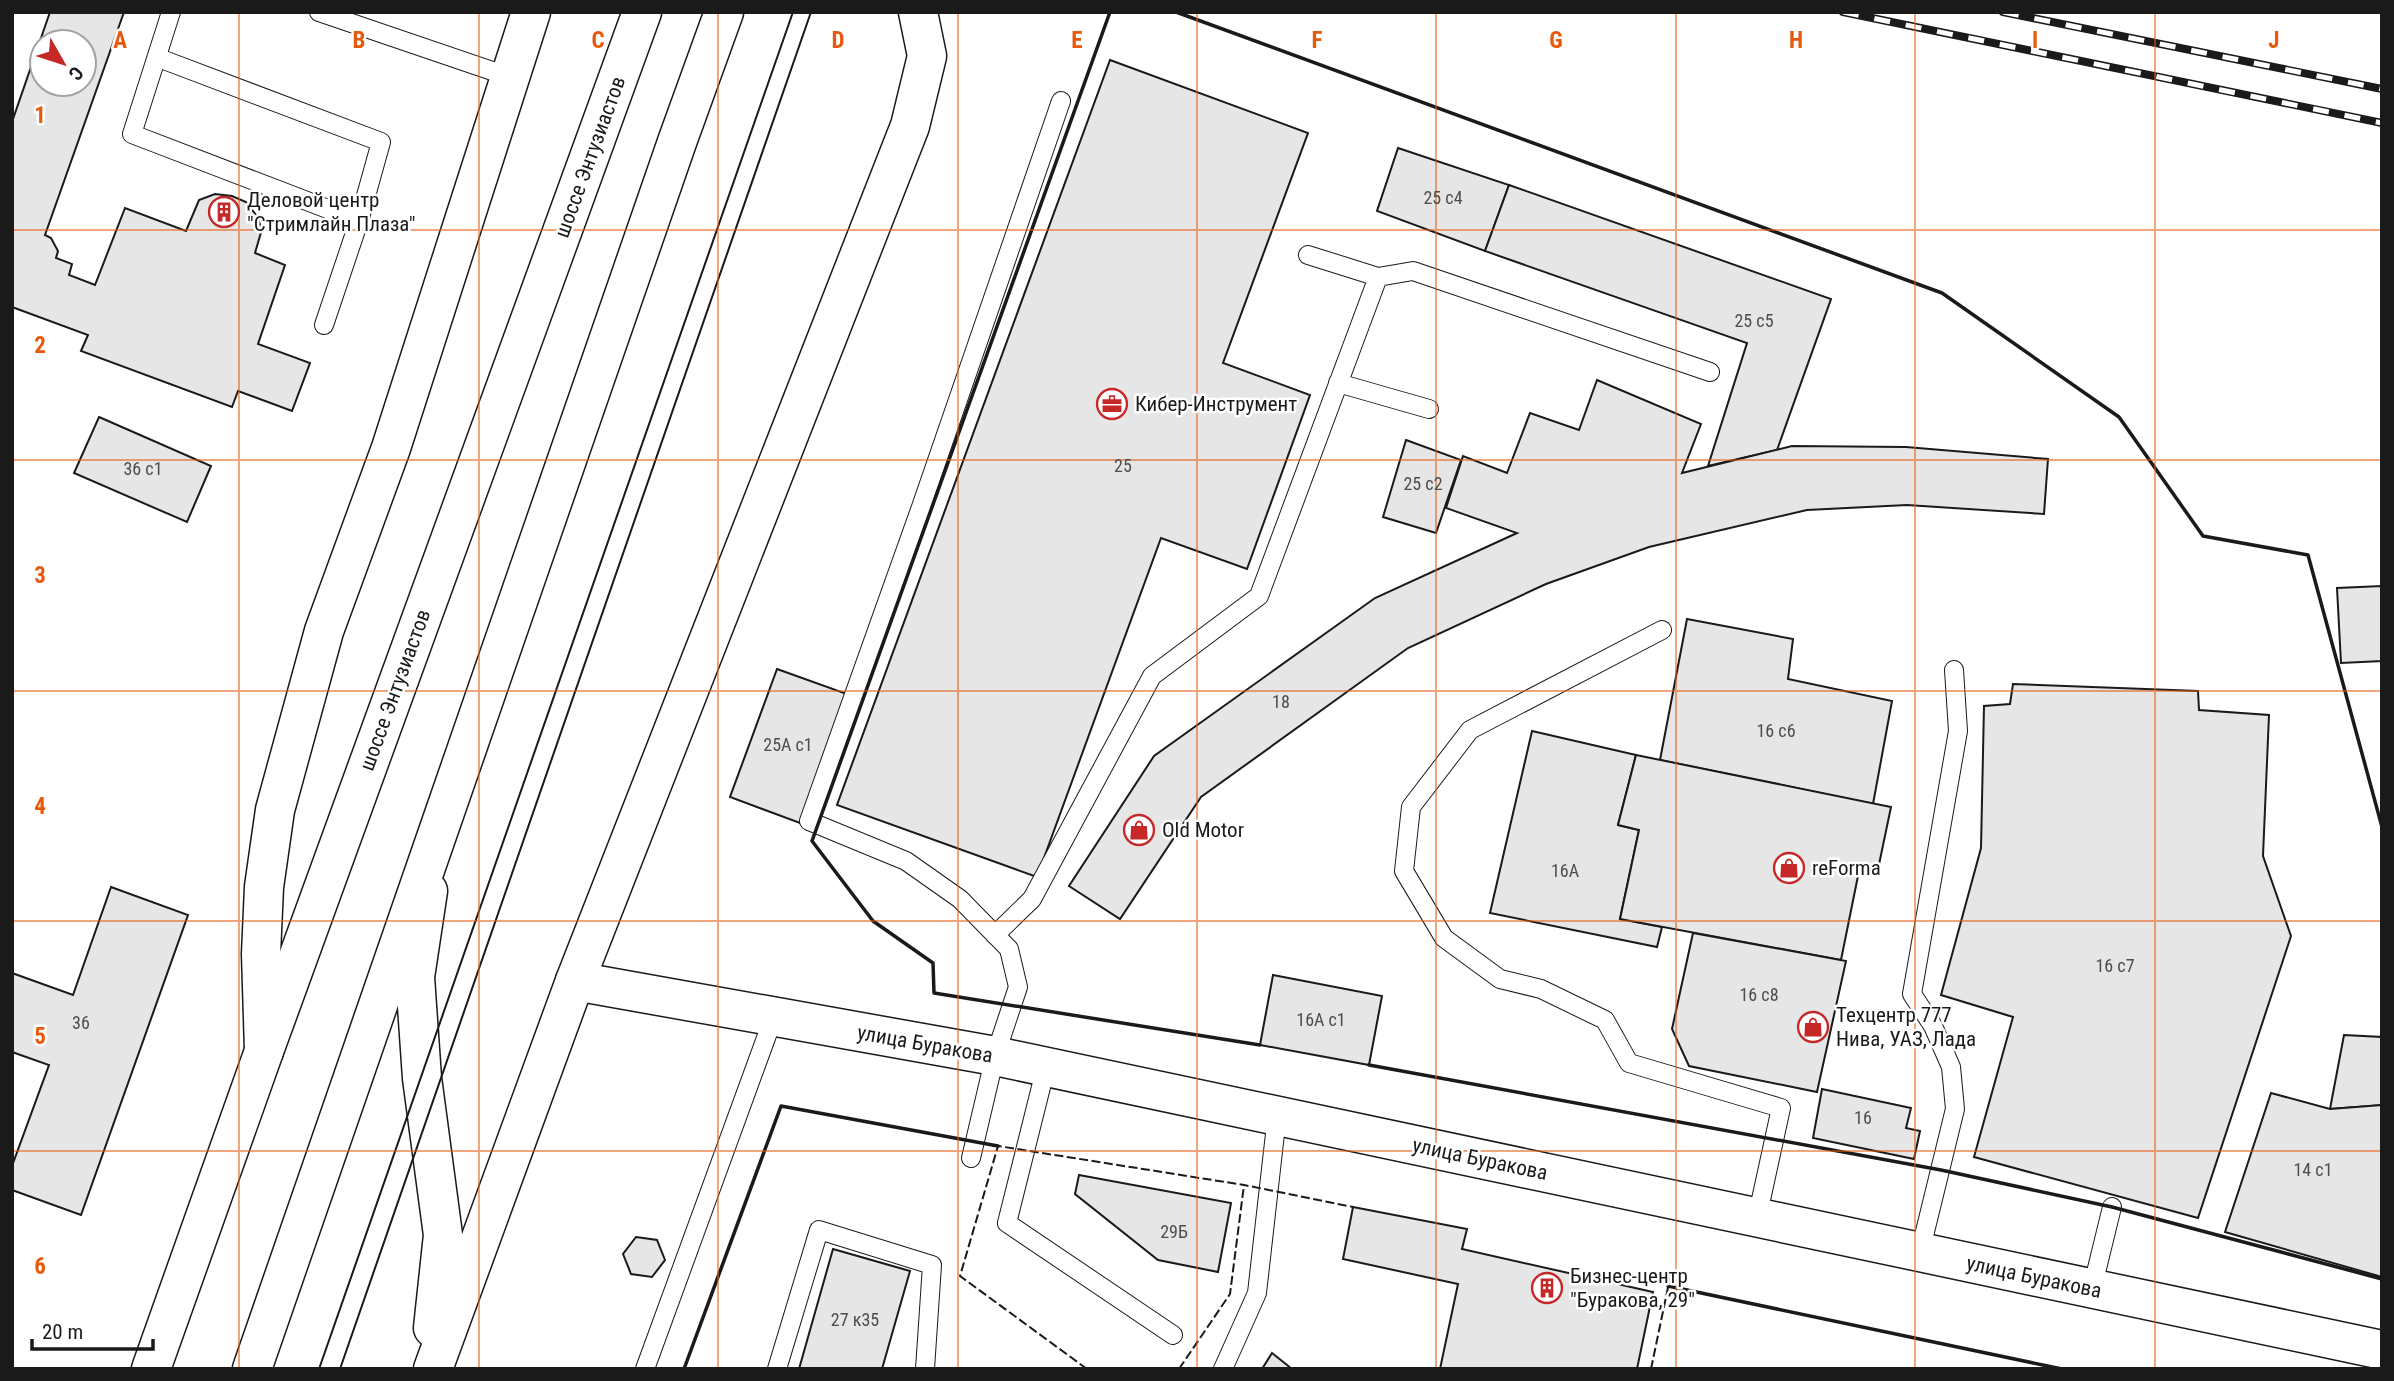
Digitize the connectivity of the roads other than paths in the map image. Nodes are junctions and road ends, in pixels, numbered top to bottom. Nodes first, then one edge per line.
1 (171, 12) edge
2 (319, 12) edge
3 (531, 12) edge
4 (642, 12) edge
5 (724, 12) edge
6 (918, 12) edge
7 (164, 60) dead end
8 (510, 77) junction
9 (1061, 102) dead end
10 (359, 221) junction
11 (1308, 255) dead end
12 (1378, 277) junction
13 (324, 326) dead end
14 (1710, 372) dead end
15 (1338, 383) junction
16 (1429, 409) dead end
17 (1662, 630) dead end
18 (1954, 670) dead end
19 (437, 836) junction
20 (995, 935) junction
21 (575, 981) junction
22 (774, 1016) junction
23 (264, 1051) junction
24 (995, 1056) junction
25 (1046, 1067) junction
26 (1277, 1116) junction
27 (971, 1158) dead end
28 (2112, 1207) dead end
29 (1757, 1218) junction
30 (1920, 1252) junction
31 (2092, 1289) junction
32 (1173, 1335) dead end
33 (2382, 1350) edge
34 (151, 1369) edge
35 (252, 1369) edge
36 (431, 1369) edge
37 (645, 1369) edge
38 (777, 1369) edge
39 (925, 1369) edge
40 (1223, 1369) edge

1 - 10 lane
2 - 8 lane
3 - 8 main road
4 - 23 main road, шоссе Энтузиастов
5 - 19 main road
6 - 21 main road
7 - 10 lane
8 - 23 main road
9 - 20 lane
10 - 13 lane
11 - 12 lane
12 - 14 lane
12 - 15 lane
15 - 16 lane
15 - 20 lane
17 - 29 lane
18 - 30 lane
19 - 35 main road
19 - 36 main road
20 - 24 lane
21 - 22 main road, улица Буракова
21 - 36 main road
22 - 24 main road, улица Буракова
22 - 37 lane
23 - 34 main road, шоссе Энтузиастов
24 - 25 main road, улица Буракова
24 - 27 lane
25 - 26 main road, улица Буракова
25 - 32 lane
26 - 29 main road, улица Буракова
26 - 40 lane
28 - 31 lane
29 - 30 main road, улица Буракова
30 - 31 main road, улица Буракова
31 - 33 main road, улица Буракова
38 - 39 lane

